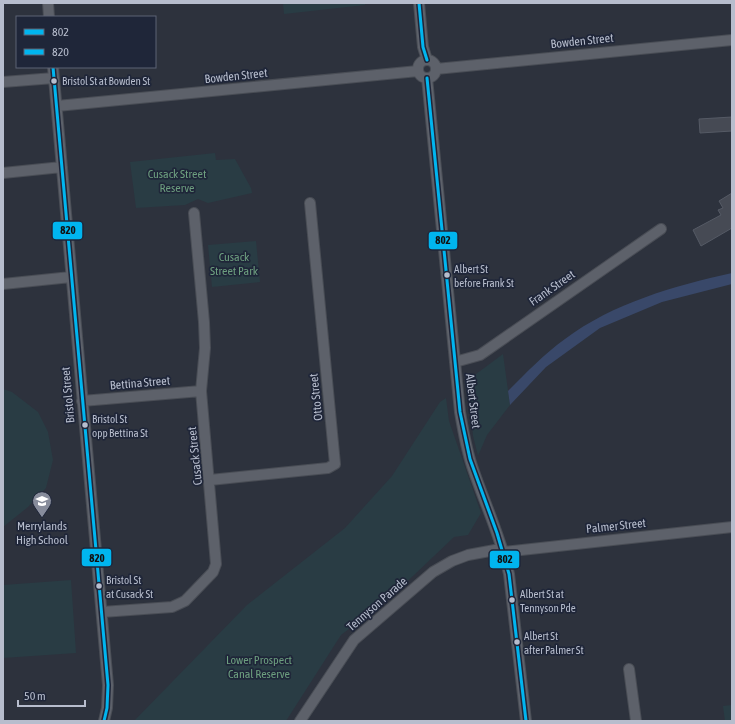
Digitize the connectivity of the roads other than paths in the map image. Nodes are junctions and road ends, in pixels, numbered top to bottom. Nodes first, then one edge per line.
1 (48, 3) edge
2 (419, 3) edge
3 (49, 16) edge
4 (732, 40) edge
5 (427, 60) junction
6 (53, 68) edge
7 (436, 70) junction
8 (418, 71) junction
9 (54, 78) junction
10 (427, 78) junction
11 (3, 82) edge
12 (57, 106) junction
13 (62, 167) junction
14 (3, 173) edge
15 (310, 203) dead end
16 (194, 212) dead end
17 (661, 229) dead end
18 (71, 277) junction
19 (3, 284) edge
20 (455, 362) junction
21 (201, 391) junction
22 (82, 401) junction
23 (210, 480) junction
24 (732, 527) edge
25 (504, 552) junction
26 (102, 612) junction
27 (629, 669) dead end
28 (104, 721) edge
29 (300, 721) edge
30 (526, 721) edge
31 (636, 721) edge

1 - 3 street
2 - 5 street
4 - 7 street, Bowden Street
5 - 7 street
5 - 8 street
6 - 9 street, Bristol Street
7 - 10 street
8 - 10 street
8 - 12 street, Bowden Street
9 - 11 street
9 - 12 street, Bristol Street
10 - 20 street, Albert Street
12 - 13 street, Bristol Street
13 - 14 street
13 - 18 street, Bristol Street
15 - 23 street, Otto Street
16 - 21 street, Cusack Street
17 - 20 street, Frank Street
18 - 19 street
18 - 22 street, Bristol Street
20 - 25 street, Albert Street
21 - 22 street, Bettina Street
21 - 23 street, Cusack Street
22 - 26 street, Bristol Street
23 - 26 street, Cusack Street
24 - 25 street, Palmer Street
25 - 29 street, Tennyson Parade
25 - 30 street, Albert Street
26 - 28 street, Bristol Street
27 - 31 street

